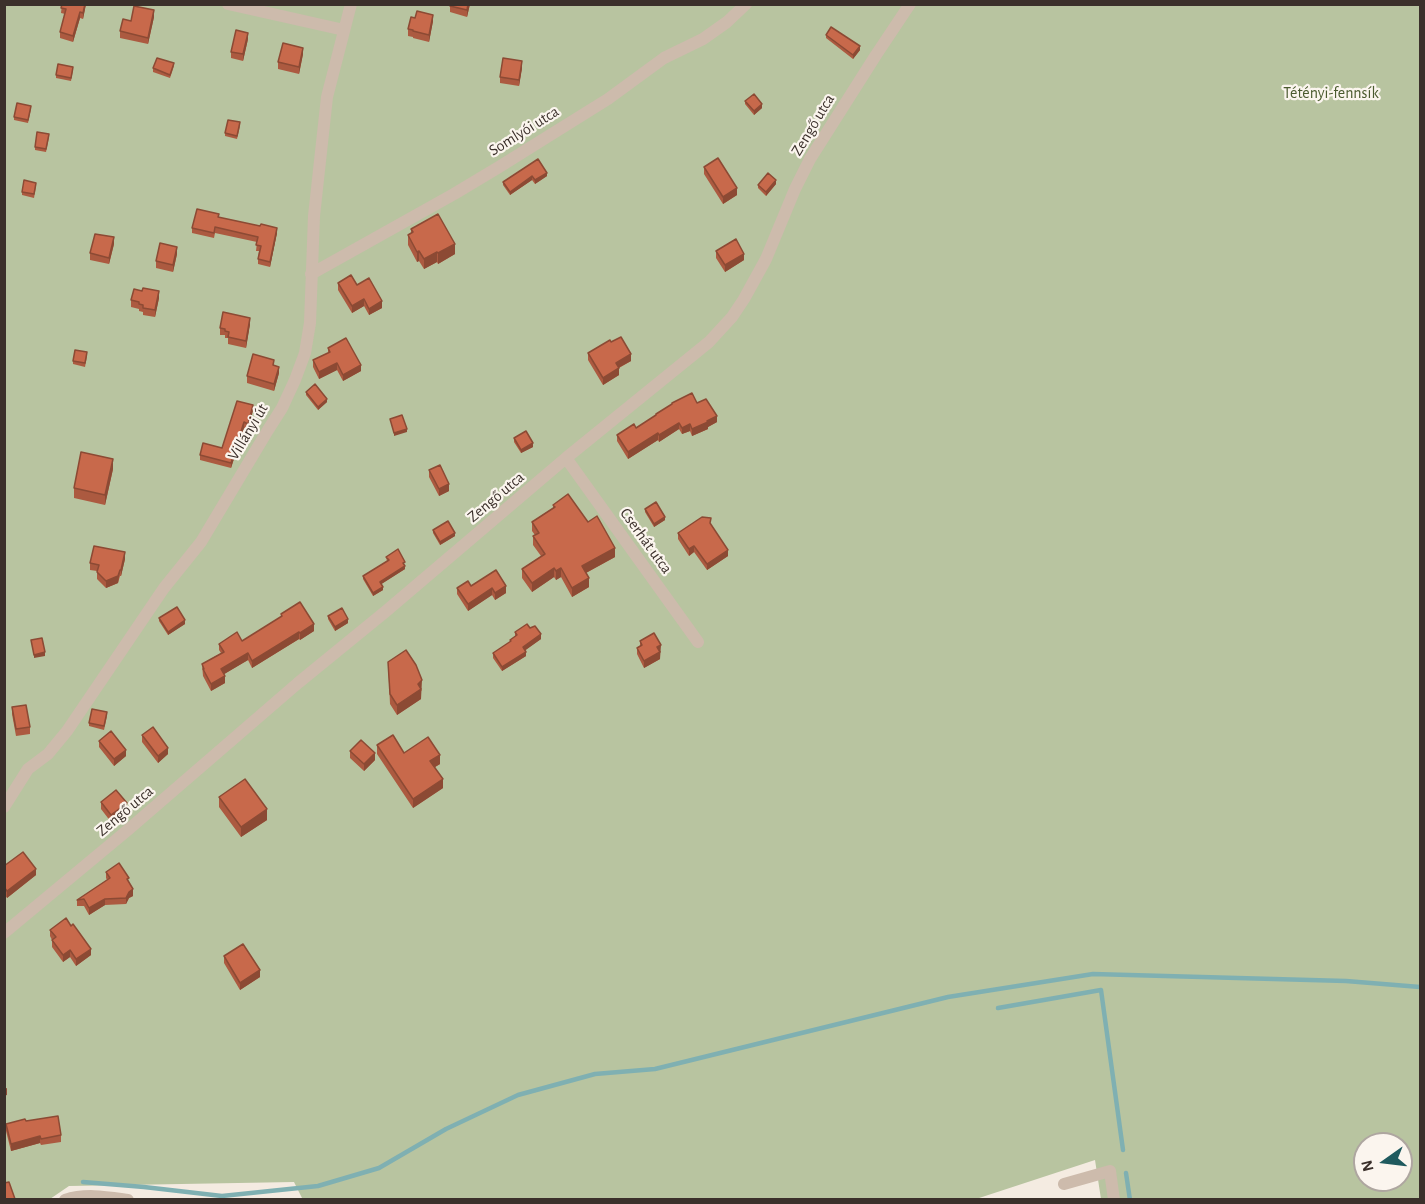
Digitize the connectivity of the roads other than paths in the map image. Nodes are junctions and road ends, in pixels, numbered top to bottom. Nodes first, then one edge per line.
1 (228, 4) edge
2 (351, 4) edge
3 (746, 4) edge
4 (910, 4) edge
5 (344, 30) junction
6 (311, 274) junction
7 (567, 458) junction
8 (698, 642) dead end
9 (4, 807) edge
10 (4, 933) edge
11 (1064, 1184) dead end
12 (65, 1200) edge
13 (128, 1200) edge
14 (1114, 1200) edge

1 - 5 street
2 - 5 street, Villányi út
3 - 6 street, Somlyói utca
4 - 7 street, Zengő utca
5 - 6 street, Villányi út
6 - 9 street, Villányi út
7 - 8 street, Cserhát utca
7 - 10 street, Zengő utca
11 - 14 street
12 - 13 street

